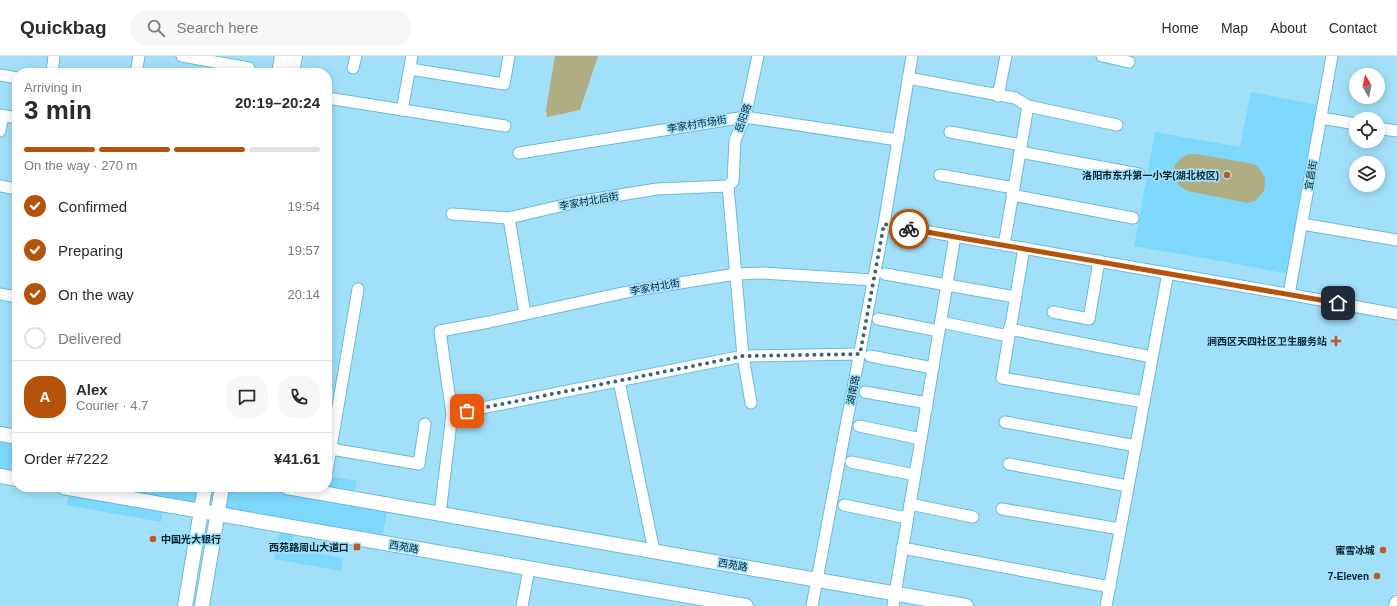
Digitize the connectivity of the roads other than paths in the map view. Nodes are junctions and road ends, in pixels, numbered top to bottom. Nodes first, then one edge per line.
1 (54, 56) edge
2 (139, 56) edge
3 (182, 56) edge
4 (282, 56) edge
5 (295, 56) edge
6 (356, 56) edge
7 (412, 56) edge
8 (509, 56) edge
9 (758, 56) edge
10 (912, 56) edge
11 (1006, 56) edge
12 (1102, 56) edge
13 (1332, 56) edge
14 (1129, 62) dead end
15 (219, 64) edge
16 (53, 68) edge
17 (137, 68) edge
18 (249, 68) dead end
19 (280, 68) edge
20 (293, 68) edge
21 (353, 68) dead end
22 (410, 69) junction
23 (0, 75) edge
24 (12, 77) edge
25 (908, 78) junction
26 (998, 96) junction
27 (332, 99) edge
28 (1028, 106) junction
29 (402, 110) junction
30 (1, 115) edge
31 (745, 116) junction
32 (12, 117) edge
33 (1321, 118) junction
34 (1349, 123) edge
35 (1118, 125) dead end
36 (505, 126) dead end
37 (1385, 129) edge
38 (0, 131) edge
39 (1397, 131) edge
40 (950, 132) dead end
41 (898, 140) junction
42 (1020, 149) junction
43 (519, 153) dead end
44 (1139, 174) dead end
45 (940, 175) dead end
46 (730, 184) junction
47 (0, 186) edge
48 (12, 188) edge
49 (1013, 191) junction
50 (452, 214) dead end
51 (509, 218) junction
52 (1133, 218) dead end
53 (884, 224) junction
54 (1302, 224) junction
55 (955, 236) junction
56 (1397, 240) edge
57 (1004, 245) junction
58 (1024, 248) junction
59 (1099, 261) junction
60 (1168, 273) junction
61 (736, 274) junction
62 (885, 274) dead end
63 (874, 280) junction
64 (947, 284) junction
65 (358, 289) dead end
66 (0, 294) edge
67 (1289, 294) junction
68 (12, 296) edge
69 (1015, 297) junction
70 (1053, 312) dead end
71 (525, 314) junction
72 (1397, 314) edge
73 (878, 319) dead end
74 (940, 326) junction
75 (1009, 332) junction
76 (865, 355) junction
77 (743, 356) junction
78 (1152, 357) junction
79 (933, 368) junction
80 (618, 381) junction
81 (865, 392) dead end
82 (1144, 402) junction
83 (751, 403) dead end
84 (927, 403) junction
85 (452, 414) junction
86 (1005, 422) dead end
87 (425, 424) dead end
88 (859, 426) dead end
89 (0, 434) edge
90 (12, 436) edge
91 (921, 439) junction
92 (332, 442) edge
93 (1136, 446) junction
94 (332, 448) edge
95 (851, 462) dead end
96 (1009, 464) dead end
97 (915, 475) junction
98 (0, 476) edge
99 (12, 478) edge
100 (1128, 486) junction
101 (91, 492) edge
102 (204, 492) edge
103 (221, 492) edge
104 (332, 492) edge
105 (910, 504) junction
106 (844, 505) dead end
107 (1002, 509) dead end
108 (201, 512) junction
109 (217, 514) junction
110 (440, 514) junction
111 (973, 517) dead end
112 (907, 518) junction
113 (1120, 529) junction
114 (902, 548) junction
115 (654, 551) junction
116 (529, 569) junction
117 (817, 580) junction
118 (1110, 587) junction
119 (894, 600) edge
120 (713, 603) edge
121 (1397, 603) edge
122 (185, 606) edge
123 (202, 606) edge
124 (522, 606) edge
125 (746, 606) edge
126 (812, 606) edge
127 (966, 606) edge
128 (1106, 606) edge
129 (1396, 606) edge

1 - 16 street
2 - 17 street
3 - 15 street
4 - 19 main road
5 - 20 main road
6 - 21 street
7 - 22 street
8 - 22 street
9 - 31 street, 岳阳路
10 - 25 street, 湖南路
11 - 26 street
12 - 14 street
13 - 33 street, 宜昌街
15 - 18 street
22 - 29 street
23 - 24 street
25 - 26 street
25 - 41 street, 湖南路
26 - 28 street
27 - 29 street
28 - 35 street
28 - 42 street
29 - 36 street
30 - 32 street
30 - 38 street
31 - 41 street, 李家村市场街
31 - 43 street, 李家村市场街
31 - 46 street, 岳阳路
33 - 34 street
33 - 54 street, 宜昌街
37 - 39 street
40 - 42 street
41 - 53 street, 湖南路
42 - 44 street
42 - 49 street
45 - 49 street
46 - 51 street, 李家村北后街
46 - 61 street, 岳阳路
47 - 48 street
49 - 52 street
49 - 57 street
50 - 51 street, 李家村北后街
51 - 71 street
53 - 55 street
53 - 63 street, 湖南路
54 - 56 street
54 - 67 street, 宜昌街
55 - 57 street
55 - 64 street
57 - 58 street
58 - 59 street
58 - 69 street
59 - 60 street
59 - 70 street
60 - 67 street
60 - 78 street
61 - 63 street, 李家村北街
61 - 71 street, 李家村北街
61 - 77 street, 岳阳路
62 - 64 street
63 - 76 street, 湖南路
64 - 69 street
64 - 74 street
65 - 92 street
66 - 68 street
67 - 72 street
69 - 75 street
71 - 85 street, 李家村北街
73 - 74 street
74 - 75 street
74 - 79 street
75 - 78 street
75 - 82 street
76 - 77 street
76 - 79 street
76 - 117 street, 湖南路
77 - 80 street
77 - 83 street, 岳阳路
78 - 82 street
79 - 84 street
80 - 85 street
80 - 115 street
81 - 84 street
82 - 93 street
84 - 91 street
85 - 110 street
86 - 93 street
87 - 94 street
88 - 91 street
89 - 90 main road
91 - 97 street
93 - 100 street
95 - 97 street
96 - 100 street
97 - 105 street
98 - 99 main road
100 - 113 street
101 - 108 main road, 西苑路
102 - 108 main road
103 - 109 main road
104 - 110 main road, 西苑路
105 - 111 street
105 - 112 street
106 - 112 street
107 - 113 street
108 - 109 main road, 西苑路
108 - 122 main road
109 - 116 main road, 西苑路
109 - 123 main road
110 - 115 main road, 西苑路
112 - 114 street
113 - 118 street
114 - 118 street
114 - 119 street
115 - 117 main road, 西苑路
116 - 120 main road, 西苑路
116 - 124 street
117 - 119 main road, 西苑路
117 - 126 street, 湖南路
118 - 128 street
119 - 127 main road, 西苑路
120 - 125 main road, 西苑路
121 - 129 main road

